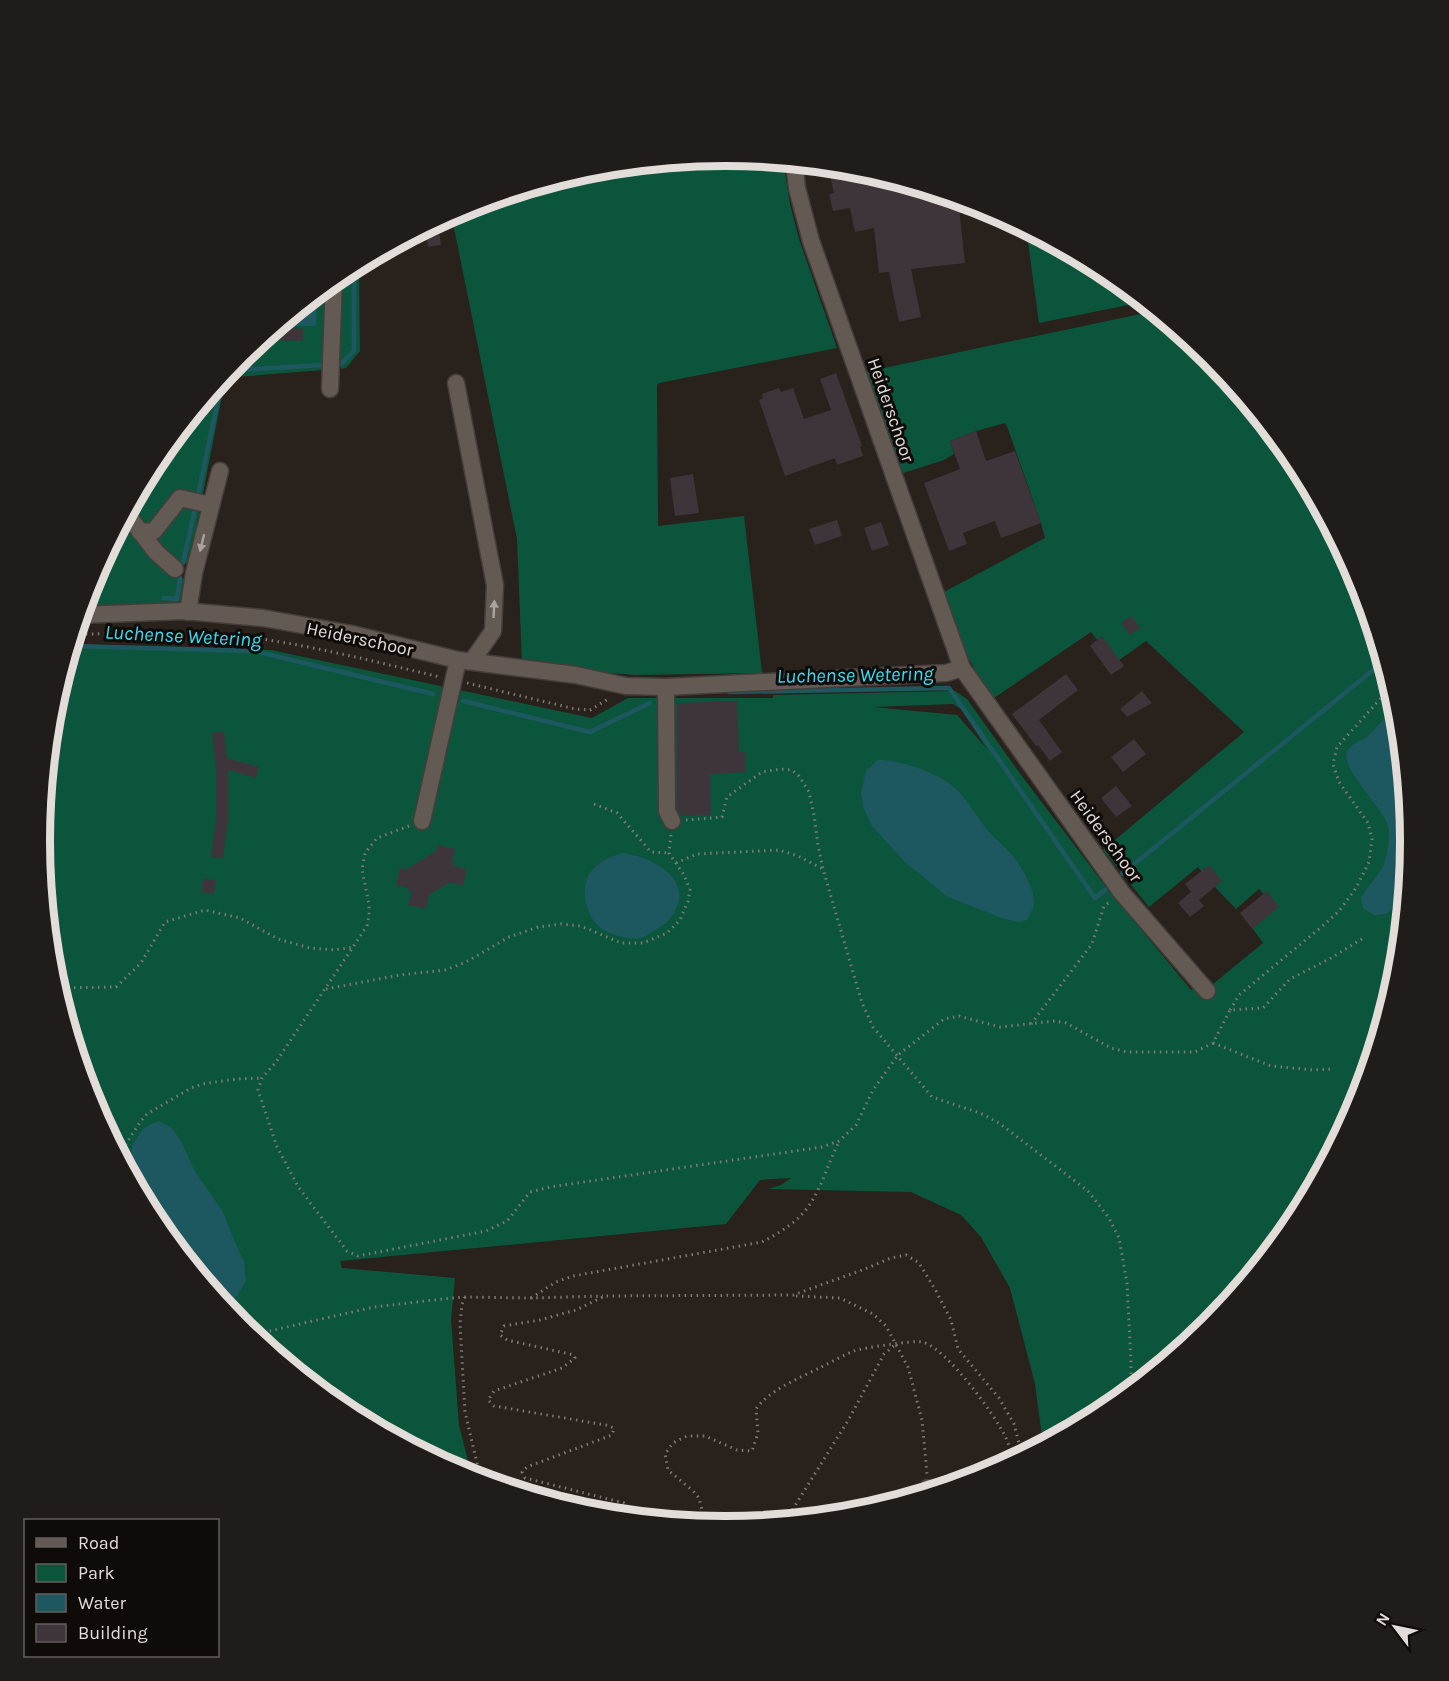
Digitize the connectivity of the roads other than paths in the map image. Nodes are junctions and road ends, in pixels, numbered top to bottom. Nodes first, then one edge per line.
1 (795, 169) edge
2 (334, 290) edge
3 (456, 383) dead end
4 (330, 389) dead end
5 (220, 471) dead end
6 (211, 505) junction
7 (131, 520) edge
8 (140, 532) junction
9 (175, 569) dead end
10 (188, 612) junction
11 (89, 615) edge
12 (465, 660) junction
13 (962, 668) junction
14 (666, 687) junction
15 (422, 821) road end
16 (672, 821) road end
17 (1207, 991) dead end

1 - 13 street, Heiderschoor
2 - 4 street
12 -> 3 street
5 - 6 street
6 - 8 street
6 -> 10 street
7 - 8 street
8 - 9 street
10 - 11 street, Heiderschoor
10 - 12 street, Heiderschoor
12 - 14 street, Heiderschoor
12 - 15 street
13 - 14 street, Heiderschoor
13 - 17 street, Heiderschoor
14 - 16 street

